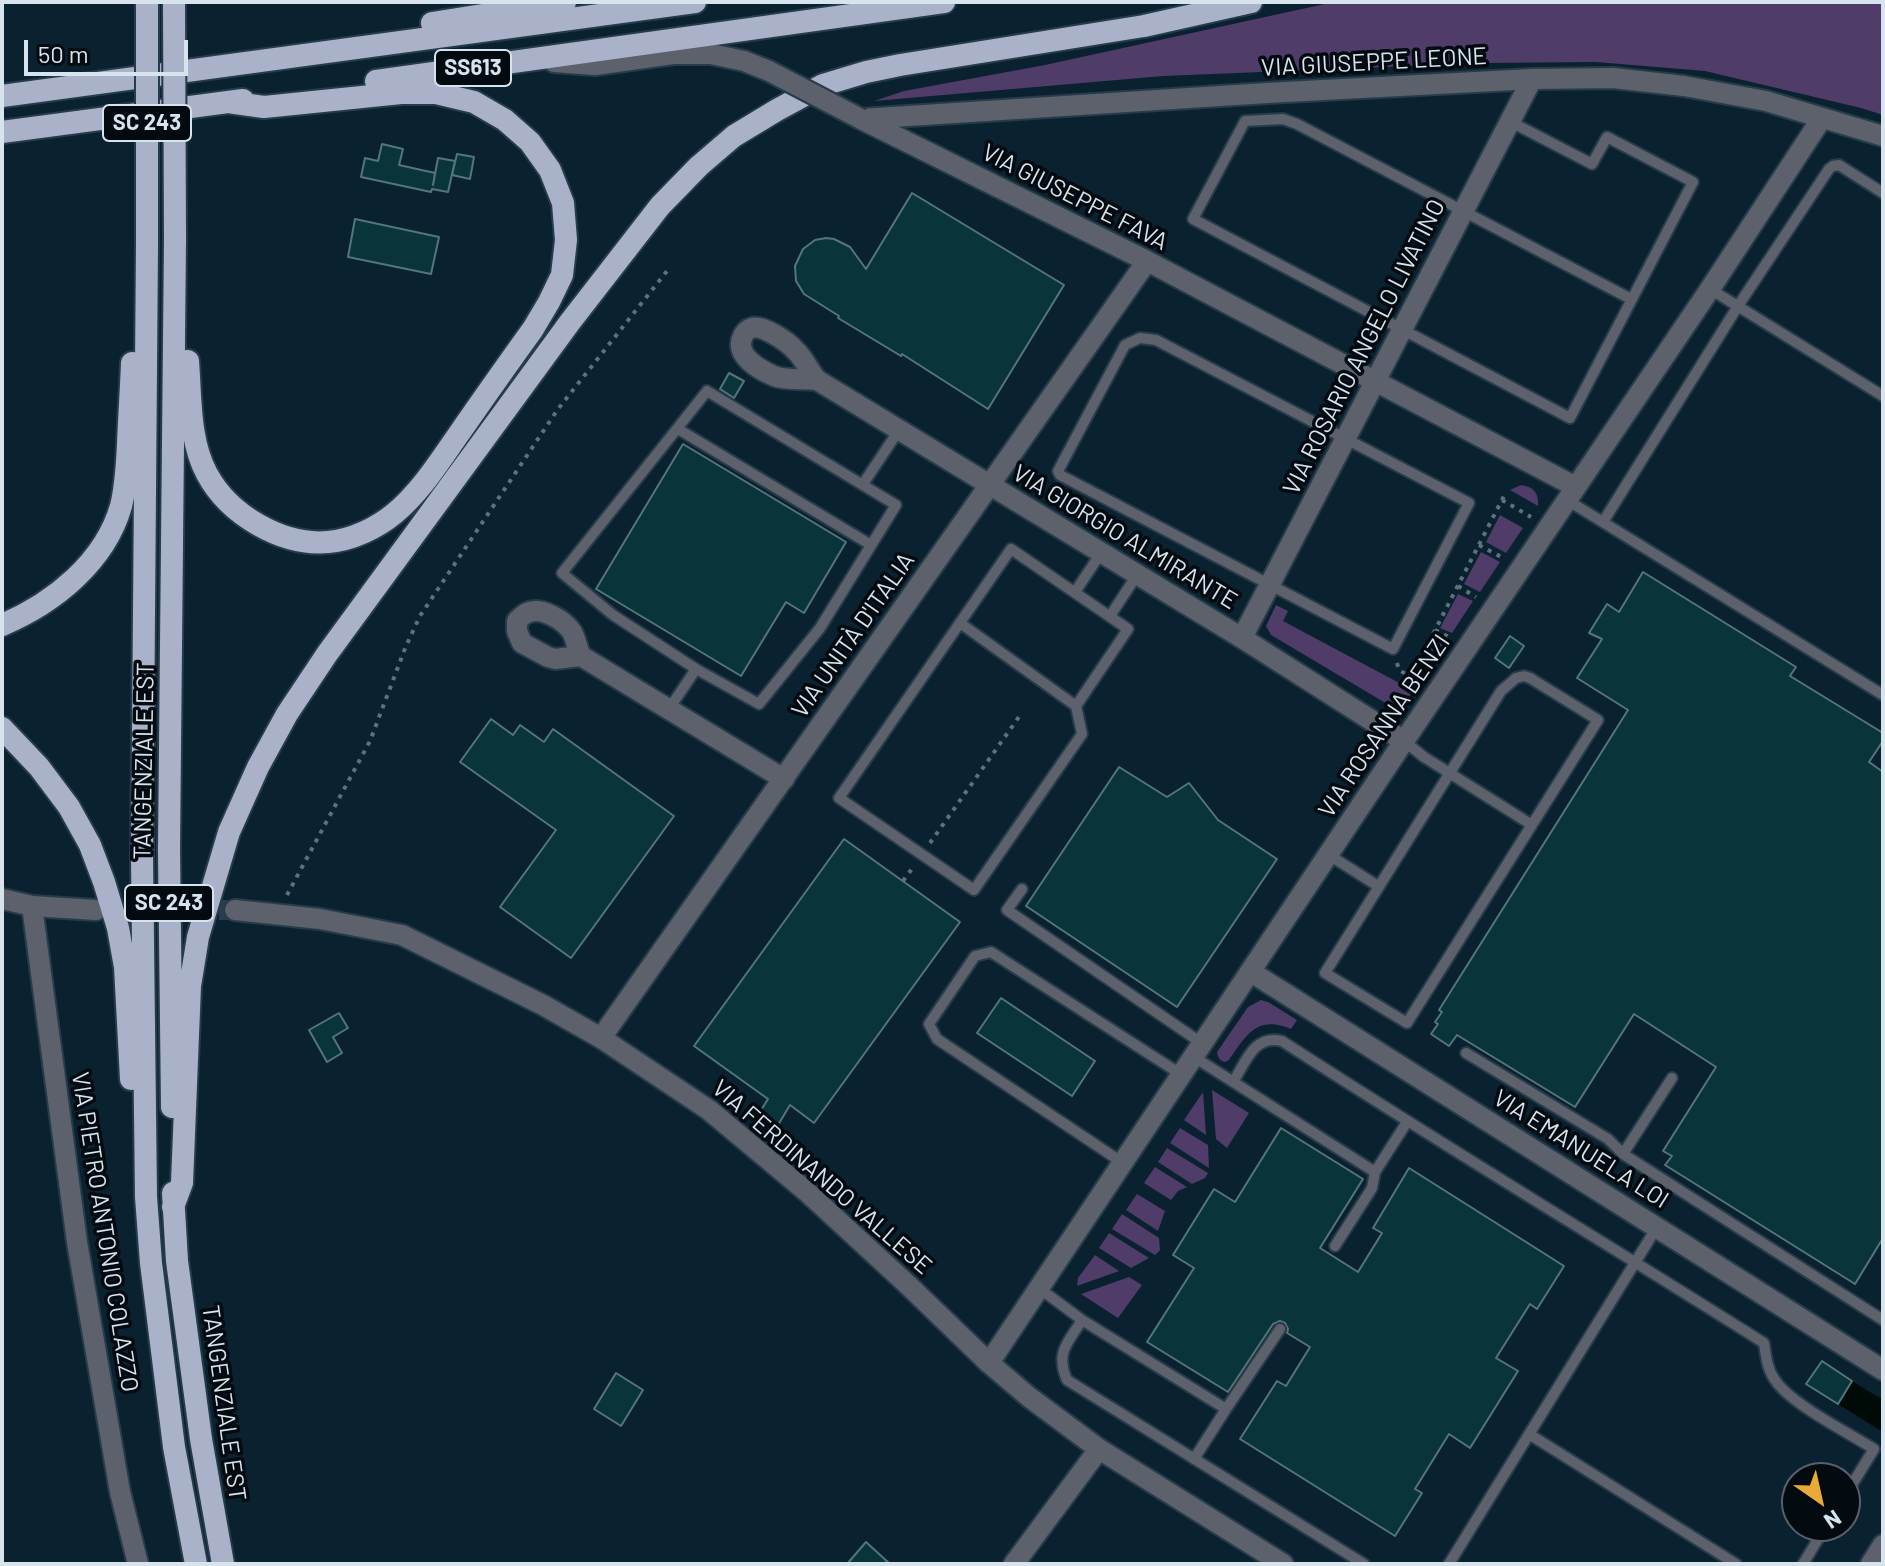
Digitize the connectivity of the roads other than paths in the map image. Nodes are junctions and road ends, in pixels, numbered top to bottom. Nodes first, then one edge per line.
1 (147, 2) edge
2 (174, 2) edge
3 (565, 2) edge
4 (695, 2) edge
5 (944, 2) edge
6 (1251, 2) edge
7 (288, 58) junction
8 (526, 60) junction
9 (1532, 79) junction
10 (2, 84) edge
11 (43, 90) junction
12 (2, 96) edge
13 (228, 102) junction
14 (1822, 118) junction
15 (861, 119) junction
16 (1511, 122) junction
17 (59, 125) junction
18 (2, 132) edge
19 (1883, 136) edge
20 (2, 142) edge
21 (1883, 193) edge
22 (1464, 211) junction
23 (1147, 261) junction
24 (1710, 289) junction
25 (146, 292) junction
26 (176, 295) junction
27 (1631, 299) junction
28 (1738, 306) junction
29 (1403, 330) junction
30 (817, 380) dead end
31 (1376, 383) junction
32 (1883, 396) edge
33 (678, 429) junction
34 (899, 430) junction
35 (1346, 438) junction
36 (863, 484) junction
37 (990, 486) junction
38 (1571, 494) junction
39 (1603, 522) junction
40 (871, 545) junction
41 (1101, 553) junction
42 (1137, 575) junction
43 (1269, 586) junction
44 (1075, 592) junction
45 (1110, 616) junction
46 (960, 623) junction
47 (2, 625) edge
48 (1242, 638) junction
49 (581, 656) dead end
50 (696, 669) junction
51 (1883, 695) edge
52 (1076, 706) junction
53 (669, 709) junction
54 (2, 728) edge
55 (1404, 741) junction
56 (1449, 773) junction
57 (784, 779) junction
58 (1532, 825) junction
59 (1329, 855) junction
60 (1378, 886) junction
61 (1022, 889) dead end
62 (2, 899) edge
63 (32, 906) junction
64 (96, 910) tunnel mouth
65 (235, 910) tunnel mouth
66 (1251, 972) junction
67 (601, 1038) junction
68 (1198, 1051) junction
69 (1466, 1053) dead end
70 (1182, 1075) junction
71 (1672, 1078) dead end
72 (1233, 1082) junction
73 (1407, 1122) junction
74 (1623, 1154) junction
75 (1123, 1163) junction
76 (1375, 1172) junction
77 (146, 1197) junction
78 (173, 1207) junction
79 (1657, 1227) junction
80 (1335, 1246) dead end
81 (1635, 1261) junction
82 (1039, 1288) junction
83 (1082, 1320) junction
84 (1883, 1320) edge
85 (1280, 1329) dead end
86 (989, 1363) junction
87 (1883, 1370) edge
88 (1226, 1409) junction
89 (1529, 1434) junction
90 (1099, 1449) junction
91 (1194, 1459) junction
92 (1861, 1470) edge
93 (1816, 1542) edge
94 (1883, 1545) edge
95 (138, 1564) edge
96 (196, 1564) edge
97 (223, 1564) edge
98 (1014, 1564) edge
99 (1283, 1564) edge
100 (1364, 1564) edge
101 (1449, 1564) edge
102 (1736, 1564) edge
103 (1803, 1564) edge
104 (1871, 1564) edge

1 - 25 highway, TANGENZIALE EST / SC 243, bridge
2 - 26 highway, TANGENZIALE EST / SC 243, bridge
3 - 7 highway
4 - 7 highway, SS613
5 - 8 highway, SS613
6 - 78 highway
7 - 11 highway, SS613
8 - 13 highway, SS613
8 - 15 street, VIA GIUSEPPE FAVA, bridge
9 - 14 street, VIA GIUSEPPE LEONE
9 - 15 street, VIA GIUSEPPE LEONE
9 - 16 street, VIA ROSARIO ANGELO LIVATINO
10 - 11 highway
11 - 12 highway, SS613
13 - 17 highway, SS613
13 - 26 highway
14 - 19 street, VIA GIUSEPPE LEONE
14 - 24 street, VIA ROSANNA BENZI
15 - 23 street, VIA GIUSEPPE FAVA
16 - 22 street, VIA ROSARIO ANGELO LIVATINO
16 - 27 lane
17 - 18 highway, SS613
17 - 20 highway
21 - 28 lane
22 - 27 lane
22 - 29 street, VIA ROSARIO ANGELO LIVATINO
22 - 29 lane
23 - 31 street, VIA GIUSEPPE FAVA
23 - 37 street, VIA UNITÀ D'ITALIA
24 - 28 lane
24 - 38 street, VIA ROSANNA BENZI
25 - 47 highway
25 - 77 highway, TANGENZIALE EST / SC 243
26 - 78 highway, TANGENZIALE EST / SC 243
27 - 29 lane
28 - 32 lane
28 - 39 lane
29 - 31 street, VIA ROSARIO ANGELO LIVATINO
30 - 34 street, VIA GIORGIO ALMIRANTE
31 - 35 street, VIA ROSARIO ANGELO LIVATINO
31 - 38 street, VIA GIUSEPPE FAVA
33 - 36 lane
33 - 40 lane
33 - 50 lane
34 - 36 lane
34 - 37 street, VIA GIORGIO ALMIRANTE
35 - 43 street, VIA ROSARIO ANGELO LIVATINO
35 - 43 lane
35 - 43 lane
36 - 40 lane
37 - 41 street, VIA GIORGIO ALMIRANTE
37 - 57 street, VIA UNITÀ D'ITALIA
38 - 39 lane
38 - 55 street, VIA ROSANNA BENZI
39 - 51 lane
40 - 50 lane
41 - 42 street, VIA GIORGIO ALMIRANTE
41 - 44 lane
42 - 45 lane
42 - 48 street, VIA GIORGIO ALMIRANTE
43 - 48 street, VIA ROSARIO ANGELO LIVATINO
44 - 45 lane
44 - 46 lane
45 - 52 lane
46 - 52 lane
46 - 52 lane
48 - 55 street, VIA GIORGIO ALMIRANTE
49 - 53 street
50 - 53 lane
53 - 57 street
54 - 77 highway
55 - 56 lane
55 - 59 street, VIA ROSANNA BENZI
56 - 58 lane
56 - 58 lane
56 - 60 lane
57 - 67 street, VIA UNITÀ D'ITALIA
58 - 60 lane
59 - 60 lane
59 - 66 street, VIA ROSANNA BENZI
61 - 68 lane
62 - 63 street
63 - 64 street
63 - 95 street, VIA PIETRO ANTONIO COLAZZO
65 - 67 street, VIA FERDINANDO VALLESE
66 - 68 street, VIA ROSANNA BENZI
66 - 79 street, VIA EMANUELA LOI
67 - 86 street, VIA FERDINANDO VALLESE
68 - 70 street, VIA ROSANNA BENZI
68 - 72 lane
69 - 74 lane
70 - 75 street, VIA ROSANNA BENZI
70 - 75 lane
71 - 74 lane
72 - 73 lane
72 - 76 lane
73 - 76 lane
73 - 81 lane
74 - 84 lane
75 - 82 street, VIA ROSANNA BENZI
76 - 80 lane
77 - 96 highway, TANGENZIALE EST / SC 243
78 - 97 highway, TANGENZIALE EST / SC 243
79 - 81 lane
79 - 87 street, VIA EMANUELA LOI
81 - 89 lane
81 - 92 lane
82 - 83 lane
82 - 86 street, VIA ROSANNA BENZI
83 - 88 lane
83 - 91 lane
85 - 88 lane
86 - 90 street, VIA FERDINANDO VALLESE
88 - 91 lane
89 - 101 lane
89 - 102 lane
90 - 98 street
90 - 99 street, VIA FERDINANDO VALLESE
91 - 100 lane
93 - 103 lane
94 - 104 street

